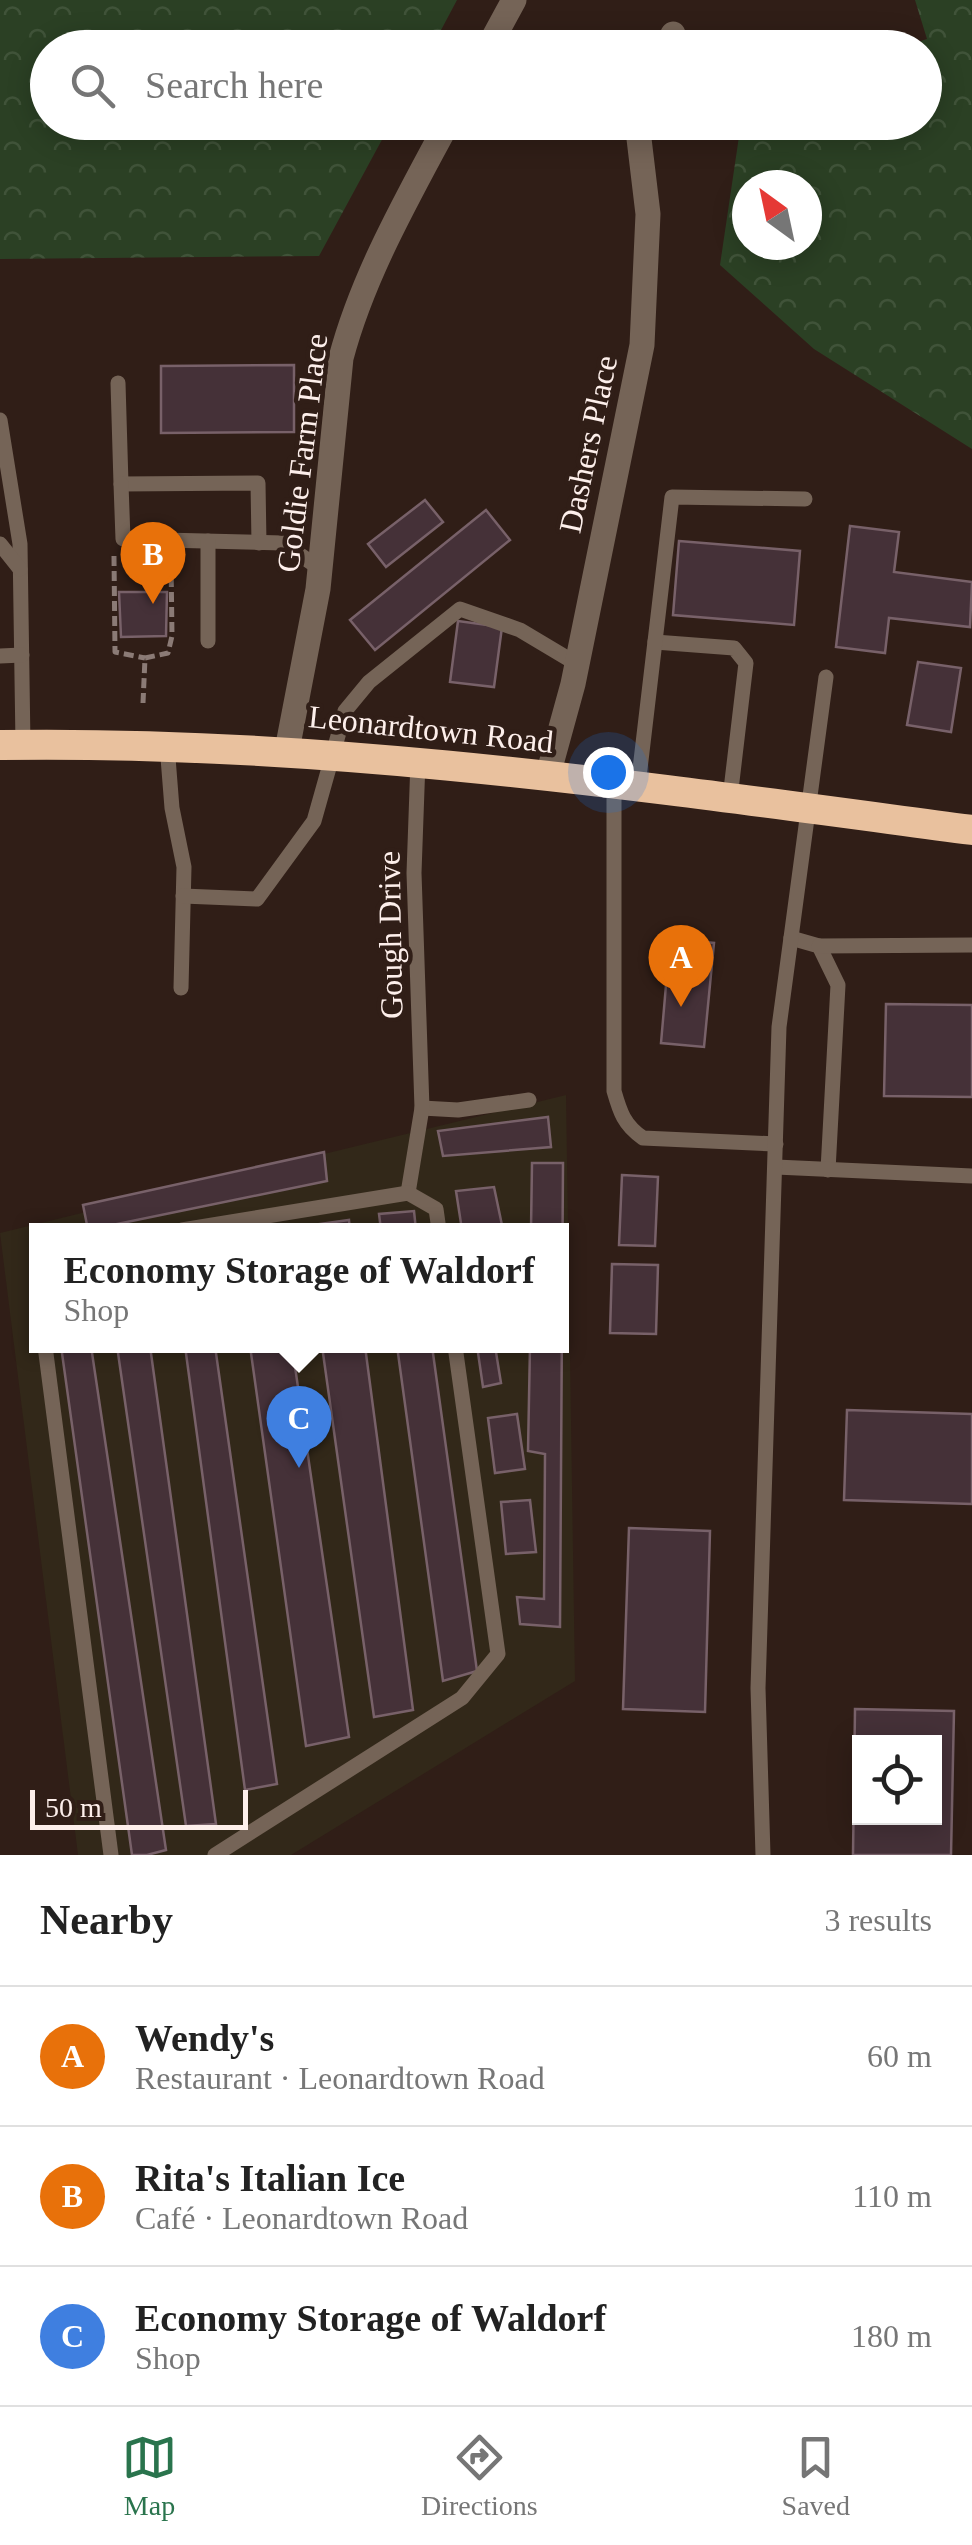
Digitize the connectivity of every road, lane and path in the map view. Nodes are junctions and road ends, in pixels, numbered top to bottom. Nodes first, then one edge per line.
1 (514, 0) edge
2 (498, 30) edge
3 (438, 140) edge
4 (639, 140) edge
5 (118, 383) dead end
6 (0, 420) edge
7 (121, 484) junction
8 (806, 499) dead end
9 (123, 540) junction
10 (170, 540) junction
11 (208, 541) junction
12 (260, 543) junction
13 (0, 544) edge
14 (319, 568) junction
15 (20, 570) junction
16 (208, 641) dead end
17 (655, 642) junction
18 (22, 655) junction
19 (0, 656) edge
20 (145, 658) junction
21 (577, 664) junction
22 (826, 676) dead end
23 (143, 704) dead end
24 (12, 745) edge
25 (167, 745) junction
26 (287, 750) junction
27 (332, 753) junction
28 (418, 761) junction
29 (548, 774) junction
30 (626, 784) junction
31 (730, 798) junction
32 (807, 808) junction
33 (972, 830) edge
34 (183, 896) junction
35 (791, 938) junction
36 (972, 945) edge
37 (819, 946) junction
38 (181, 988) dead end
39 (529, 1100) dead end
40 (422, 1108) junction
41 (776, 1144) junction
42 (776, 1167) junction
43 (828, 1170) junction
44 (972, 1176) edge
45 (408, 1194) junction
46 (226, 1223) edge
47 (438, 1223) edge
48 (46, 1353) edge
49 (456, 1353) edge
50 (111, 1855) edge
51 (215, 1855) edge
52 (763, 1855) edge

1 - 2 street
3 - 14 street, Goldie Farm Place
4 - 21 street, Dashers Place
5 - 7 lane
6 - 15 lane
7 - 9 lane
7 - 12 lane
8 - 17 lane
9 - 10 lane
9 - 20 path
10 - 11 lane
10 - 20 path
11 - 12 lane
11 - 16 lane
12 - 14 lane
13 - 15 lane
14 - 26 street, Goldie Farm Place
15 - 18 lane
17 - 30 lane
17 - 31 lane
18 - 19 lane
18 - 24 lane
20 - 23 path
21 - 27 lane
21 - 29 street, Dashers Place
22 - 32 lane
24 - 25 highway, Leonardtown Road
25 - 26 highway, Leonardtown Road
25 - 34 lane
26 - 27 highway, Leonardtown Road
27 - 28 highway, Leonardtown Road
27 - 34 lane
28 - 29 highway, Leonardtown Road
28 - 40 lane, Gough Drive
29 - 30 highway, Leonardtown Road
30 - 31 highway, Leonardtown Road
30 - 41 lane
31 - 32 highway, Leonardtown Road
32 - 33 highway, Leonardtown Road
32 - 35 lane
34 - 38 lane
35 - 37 lane
35 - 41 lane
36 - 37 lane
37 - 43 lane
39 - 40 lane
40 - 45 lane, Gough Drive
41 - 42 lane
42 - 43 lane
42 - 52 lane
43 - 44 lane
45 - 46 lane
45 - 47 lane
48 - 50 lane
49 - 51 lane

